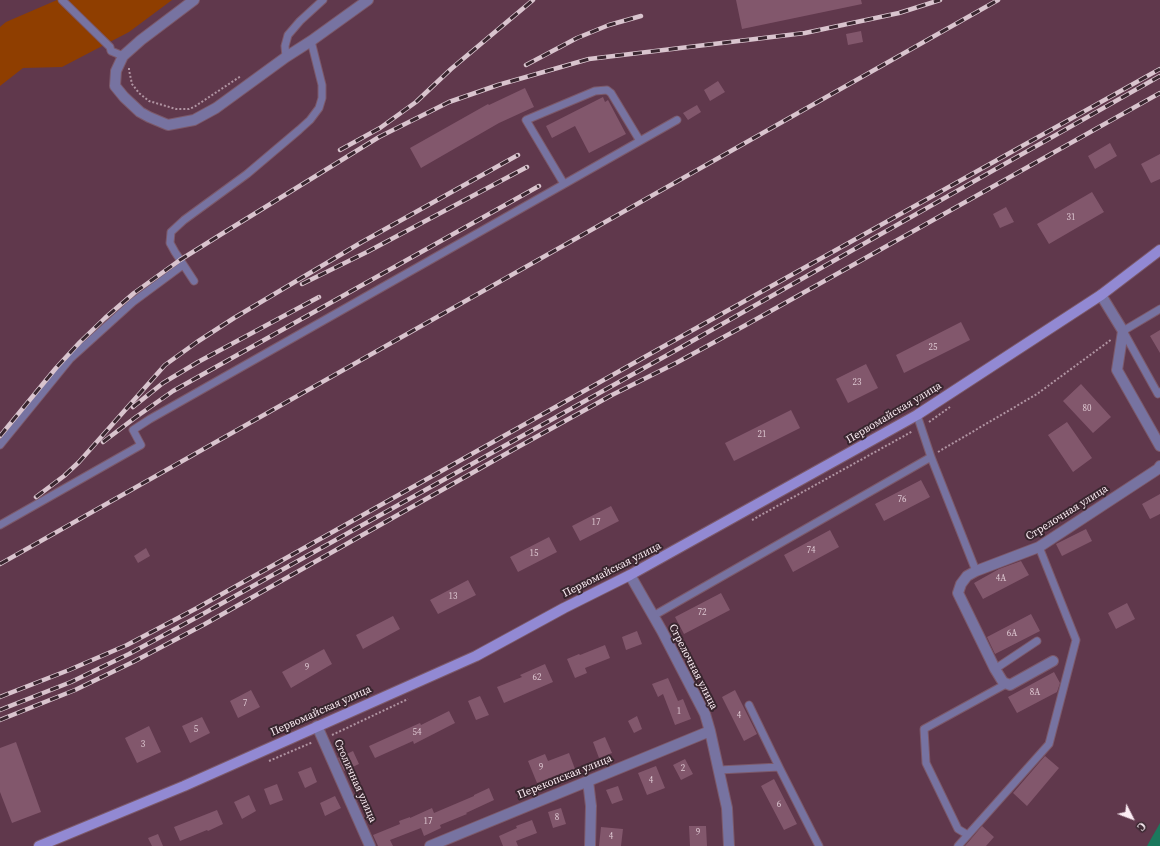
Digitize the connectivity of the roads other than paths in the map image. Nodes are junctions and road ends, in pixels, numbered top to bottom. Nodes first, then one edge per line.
1 (62, 0) edge
2 (194, 0) edge
3 (324, 0) edge
4 (368, 0) edge
5 (311, 41) junction
6 (123, 56) junction
7 (286, 57) junction
8 (677, 120) dead end
9 (640, 141) junction
10 (564, 184) junction
11 (1160, 250) edge
12 (184, 265) junction
13 (194, 281) dead end
14 (1101, 295) junction
15 (1160, 309) edge
16 (1123, 331) junction
17 (1160, 392) edge
18 (917, 415) junction
19 (0, 445) edge
20 (1160, 446) edge
21 (931, 457) junction
22 (1160, 466) edge
23 (0, 525) edge
24 (1039, 547) junction
25 (976, 571) junction
26 (630, 575) junction
27 (653, 616) junction
28 (1037, 641) dead end
29 (1053, 661) dead end
30 (995, 669) junction
31 (1006, 684) junction
32 (749, 705) dead end
33 (317, 726) junction
34 (710, 731) junction
35 (779, 767) junction
36 (718, 770) junction
37 (588, 781) junction
38 (968, 835) junction
39 (40, 846) edge
40 (370, 846) edge
41 (430, 846) edge
42 (590, 846) edge
43 (729, 846) edge
44 (819, 846) edge
45 (958, 846) edge

1 - 6 lane
2 - 6 street
3 - 7 lane
4 - 5 street
5 - 7 street
5 - 12 lane
6 - 7 street
8 - 9 lane
9 - 10 lane
9 - 10 lane
10 - 23 lane
11 - 14 main road, Первомайская улица
12 - 13 lane
12 - 19 lane
14 - 16 street
14 - 18 main road, Первомайская улица
15 - 16 lane
16 - 17 lane
16 - 20 street
18 - 21 lane
18 - 26 main road, Первомайская улица
21 - 25 lane
21 - 27 lane
22 - 24 street, Стрелочная улица
24 - 25 street, Стрелочная улица
24 - 38 lane
25 - 30 street, Стрелочная улица
26 - 27 street, Стрелочная улица
26 - 33 main road, Первомайская улица
27 - 34 street, Стрелочная улица
28 - 30 lane
29 - 31 street
30 - 31 street, Стрелочная улица
31 - 38 lane
32 - 35 lane
33 - 39 main road, Первомайская улица
33 - 40 street, Столичная улица
34 - 36 street, Стрелочная улица
34 - 37 street, Перекопская улица
35 - 36 lane
35 - 44 lane
36 - 43 street, Стрелочная улица
37 - 41 street, Перекопская улица
37 - 42 street
38 - 45 lane

